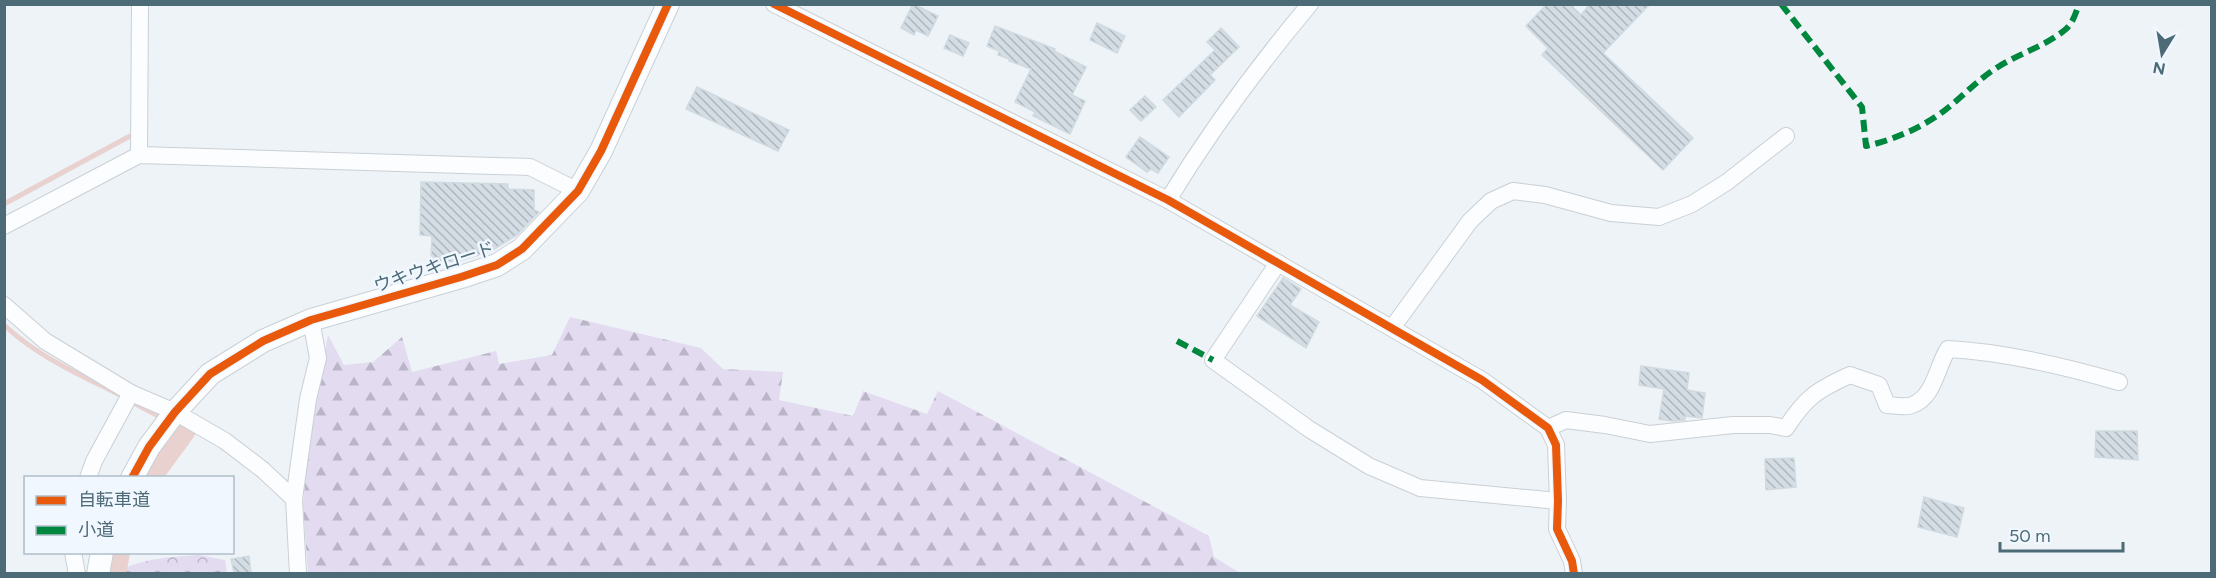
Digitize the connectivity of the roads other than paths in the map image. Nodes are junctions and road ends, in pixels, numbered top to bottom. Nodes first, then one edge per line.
1 (140, 4) edge
2 (668, 4) edge
3 (774, 4) edge
4 (1310, 4) edge
5 (1786, 136) dead end
6 (140, 155) junction
7 (578, 191) junction
8 (1168, 200) junction
9 (4, 225) edge
10 (1278, 263) junction
11 (4, 304) edge
12 (311, 320) junction
13 (1392, 328) junction
14 (2119, 382) dead end
15 (131, 393) junction
16 (175, 412) junction
17 (1548, 428) junction
18 (88, 476) edge
19 (133, 476) edge
20 (294, 499) junction
21 (1558, 501) junction
22 (73, 554) edge
23 (102, 554) edge
24 (77, 573) edge
25 (98, 573) edge
26 (298, 573) edge
27 (1574, 573) edge

1 - 6 street
2 - 7 street, ウキウキロード
3 - 8 street
4 - 8 street
5 - 13 street
6 - 7 street
6 - 9 street
7 - 12 street, ウキウキロード
8 - 10 street
10 - 13 street
10 - 21 street
11 - 15 street
12 - 16 street, ウキウキロード
12 - 20 street
13 - 17 street
14 - 17 street
15 - 16 street
15 - 18 street
16 - 19 street, ウキウキロード
16 - 20 street
17 - 21 street
20 - 26 street
21 - 27 street
22 - 24 street
23 - 25 street

